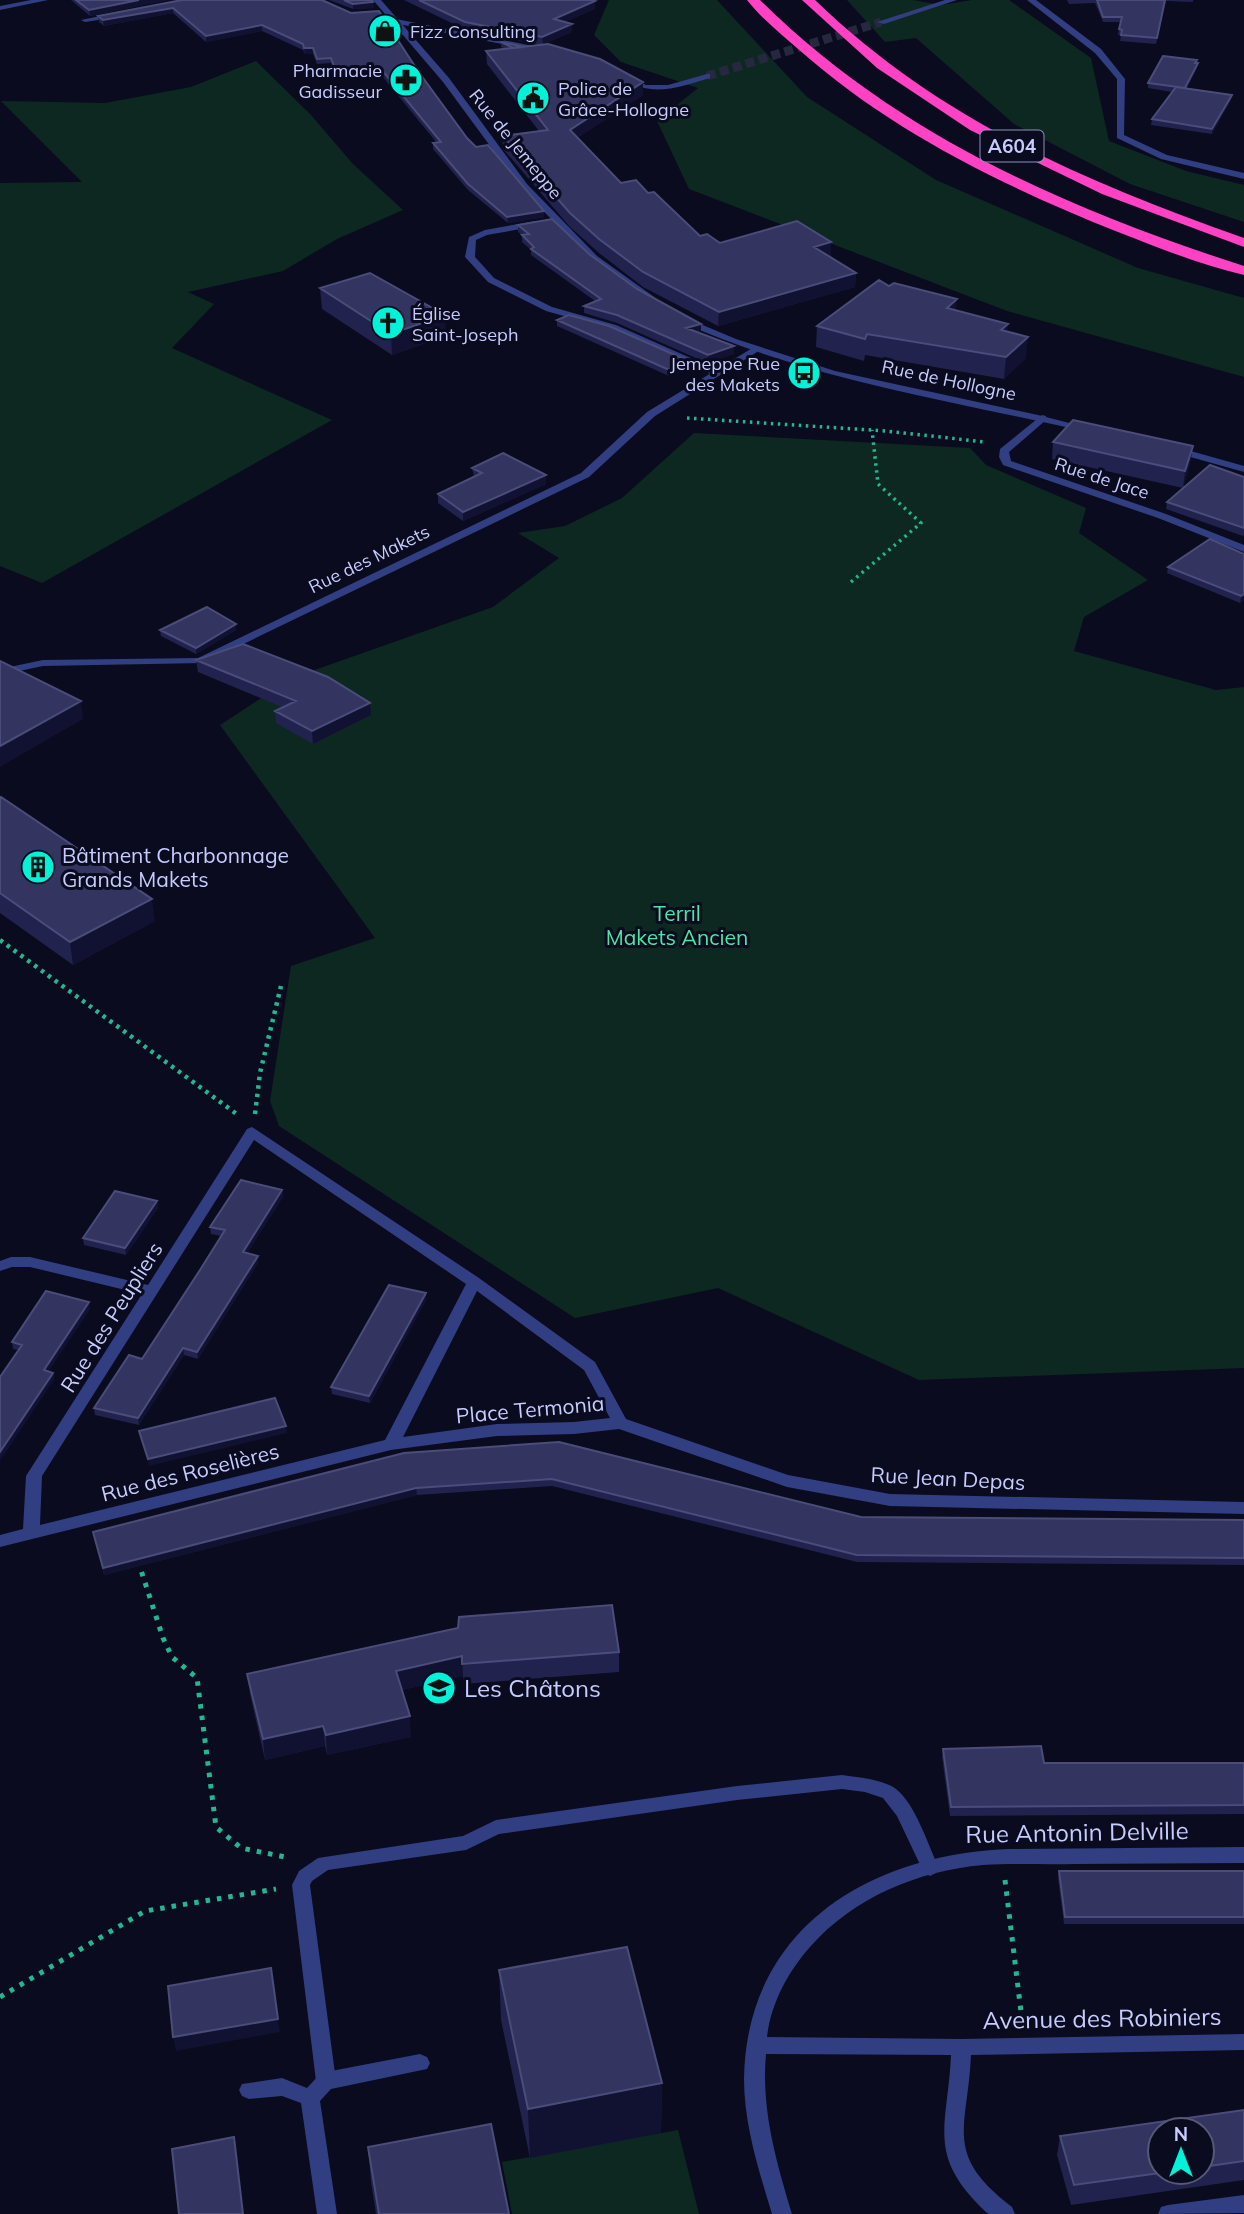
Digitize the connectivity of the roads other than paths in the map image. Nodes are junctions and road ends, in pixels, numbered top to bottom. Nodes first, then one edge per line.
1 (44, 0) edge
2 (377, 0) edge
3 (753, 0) edge
4 (808, 0) edge
5 (953, 0) edge
6 (1031, 0) edge
7 (0, 8) edge
8 (389, 11) junction
9 (377, 12) edge
10 (123, 13) edge
11 (85, 20) edge
12 (396, 21) junction
13 (881, 22) tunnel mouth
14 (554, 52) edge
15 (614, 72) edge
16 (707, 76) tunnel mouth
17 (1244, 176) edge
18 (558, 220) junction
19 (1244, 243) edge
20 (1244, 271) edge
21 (667, 310) edge
22 (679, 317) edge
23 (754, 350) junction
24 (716, 373) junction
25 (1042, 418) junction
26 (1099, 431) edge
27 (1160, 446) edge
28 (1244, 469) edge
29 (1244, 549) edge
30 (0, 672) edge
31 (0, 1266) edge
32 (474, 1282) junction
33 (153, 1291) junction
34 (620, 1423) junction
35 (391, 1444) junction
36 (1244, 1508) edge
37 (31, 1533) junction
38 (0, 1541) edge
39 (1244, 1855) edge
40 (930, 1868) junction
41 (1244, 2042) edge
42 (755, 2045) junction
43 (961, 2048) junction
44 (420, 2063) dead end
45 (326, 2081) junction
46 (249, 2090) dead end
47 (310, 2098) junction
48 (1244, 2204) edge
49 (327, 2214) edge
50 (782, 2214) edge
51 (1004, 2214) edge
52 (1168, 2214) edge

1 - 7 street
2 - 8 street, Rue de Jemeppe
3 - 20 highway, A604
4 - 19 highway, A604
5 - 13 street
6 - 17 street
8 - 9 street
8 - 12 street, Rue de Jemeppe
10 - 11 street
12 - 14 street
12 - 18 street, Rue de Jemeppe
15 - 16 street
18 - 21 street, Rue de Jemeppe
18 - 24 street
22 - 23 street, Rue de Hollogne
23 - 24 street, Rue des Makets
23 - 25 street, Rue de Hollogne
24 - 30 street, Rue des Makets
25 - 26 street, Rue de Hollogne
25 - 29 street, Rue de Jace
27 - 28 street
31 - 33 street
32 - 33 street, Rue des Peupliers
32 - 34 street, Place Termonia
32 - 35 street
33 - 37 street, Rue des Peupliers
34 - 35 street, Place Termonia
34 - 36 street, Rue Jean Depas
35 - 37 street, Rue des Roselières
37 - 38 street, Rue des Roselières
39 - 40 street, Rue Antonin Delville
40 - 42 street, Rue Antonin Delville
40 - 45 street
41 - 43 street, Avenue des Robiniers
42 - 43 street, Avenue des Robiniers
42 - 50 street, Rue Antonin Delville
43 - 51 street, Avenue des Robiniers
44 - 45 street
45 - 47 street
46 - 47 street
47 - 49 street
48 - 52 street

